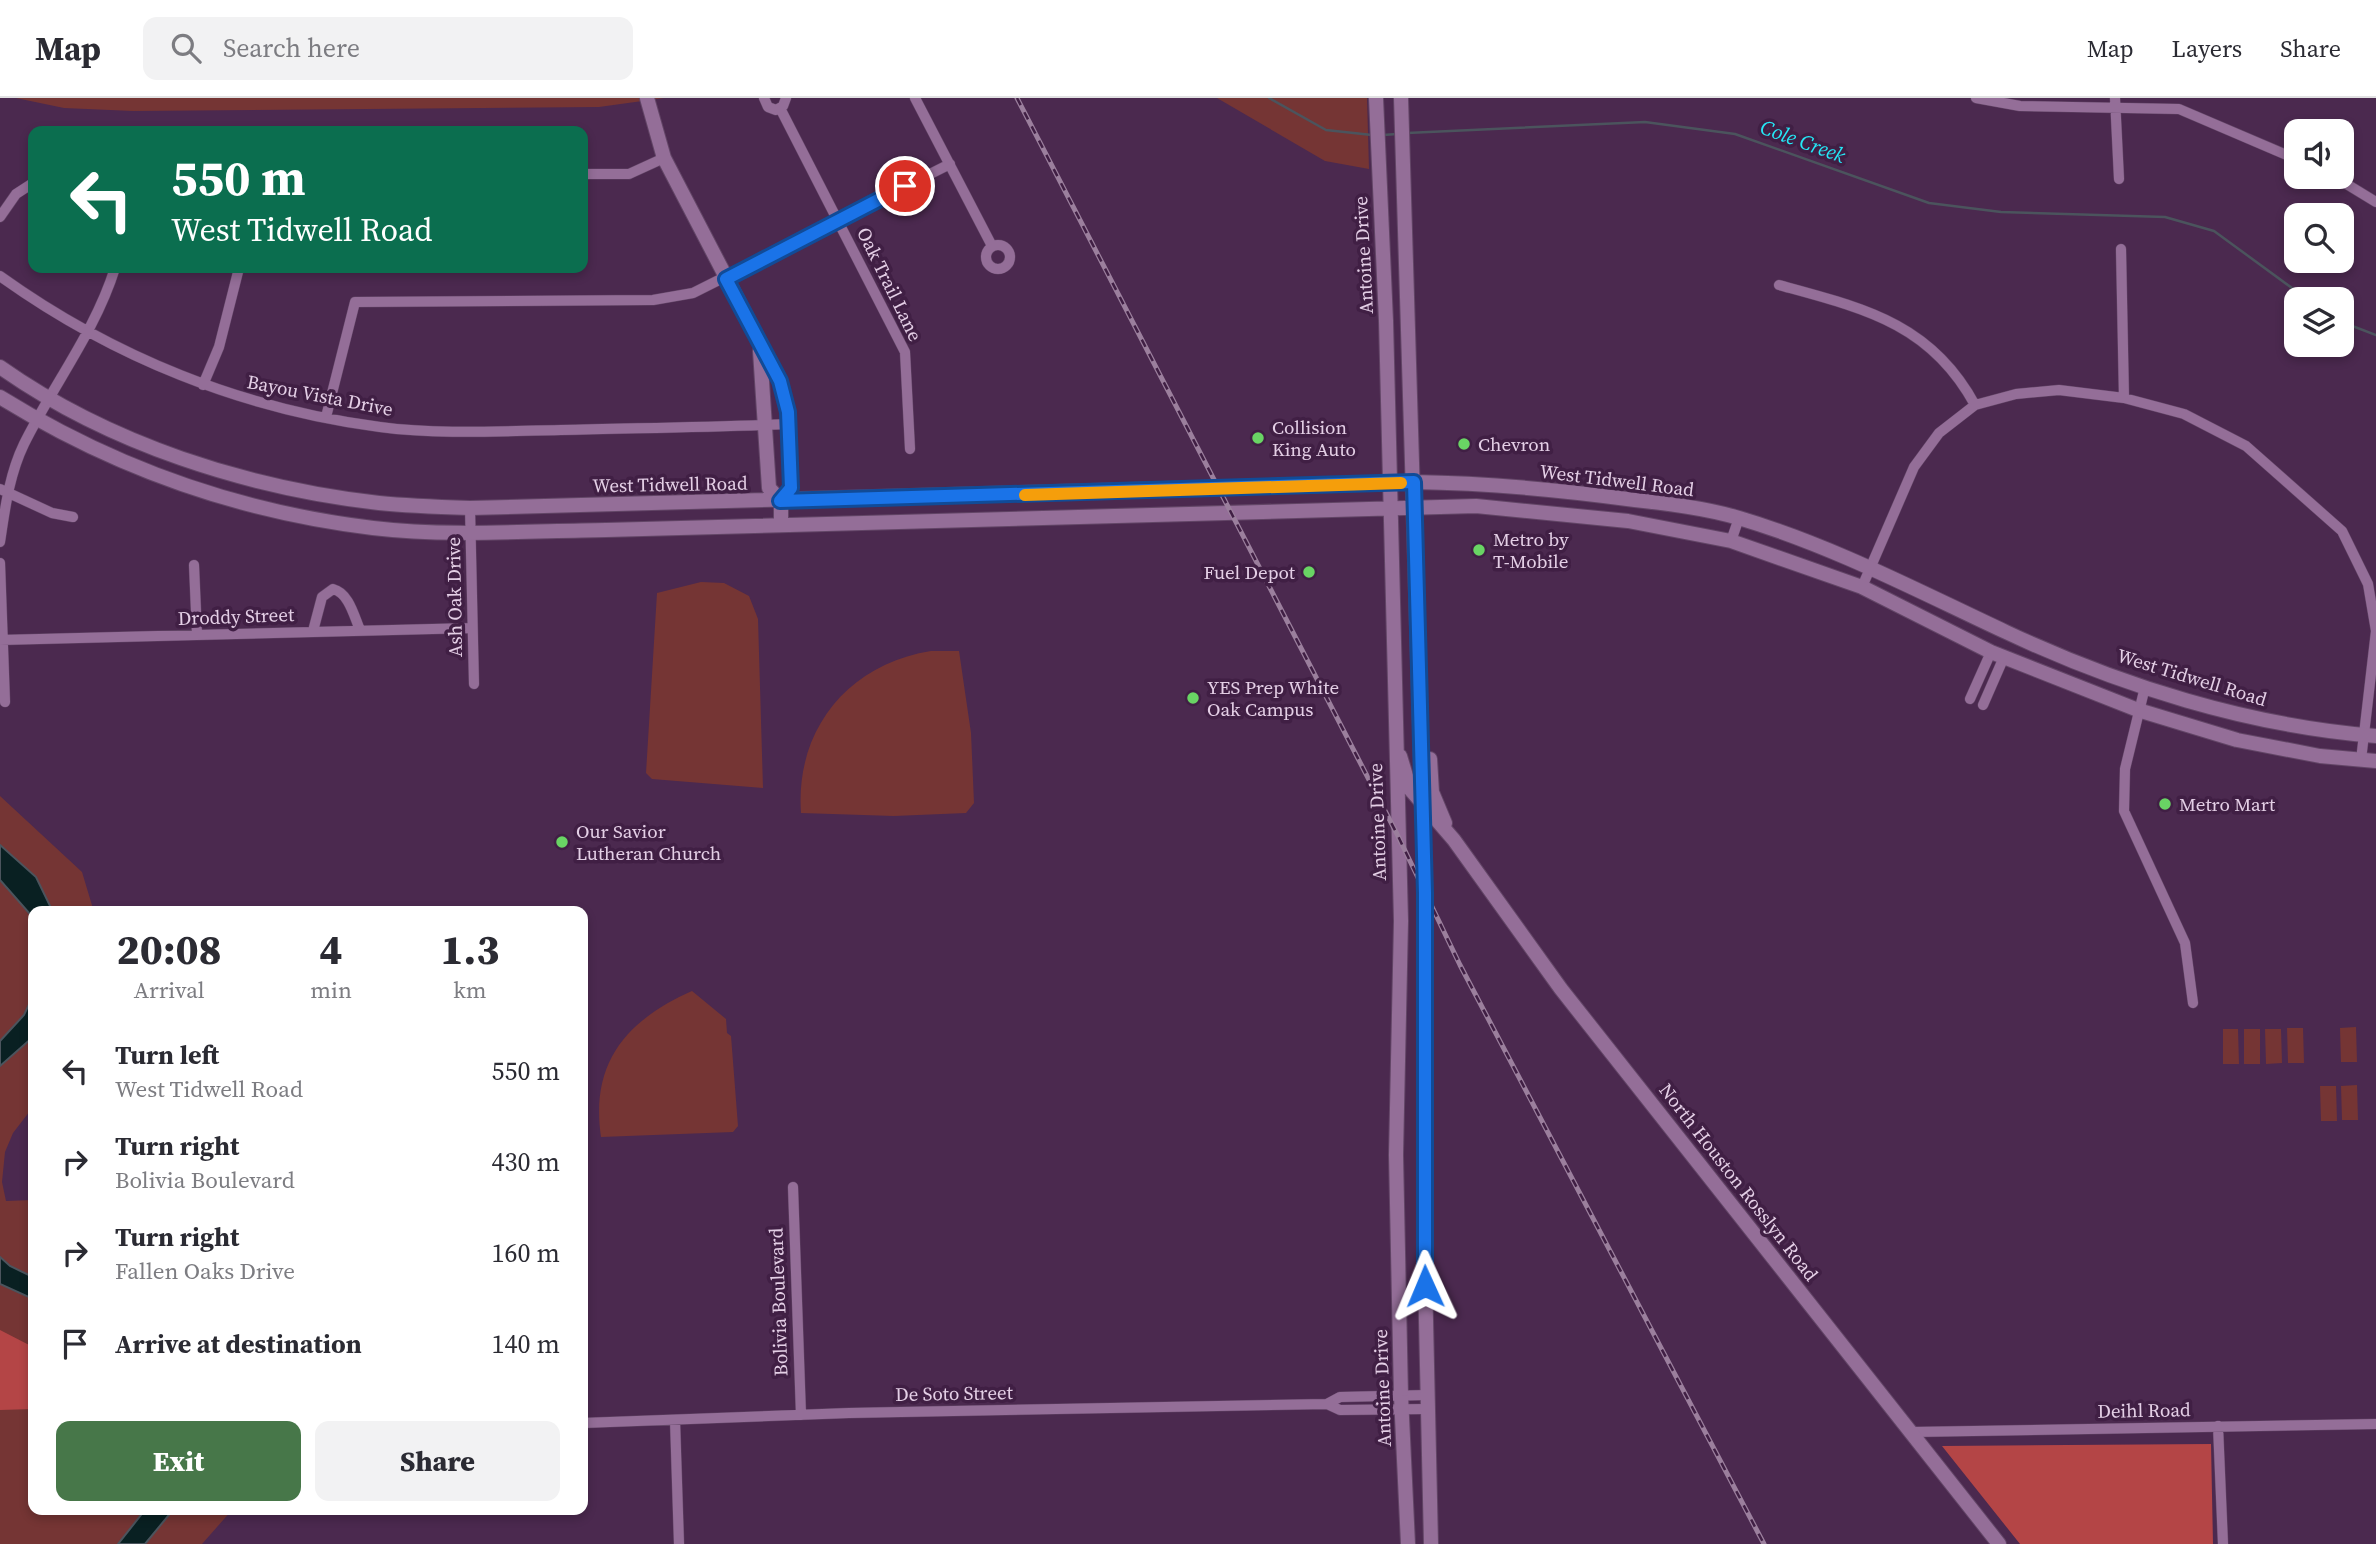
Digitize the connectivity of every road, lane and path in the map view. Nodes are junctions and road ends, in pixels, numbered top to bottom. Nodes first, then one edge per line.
1 (647, 98) edge
2 (764, 98) edge
3 (786, 98) edge
4 (915, 98) edge
5 (1401, 98) edge
6 (1976, 98) edge
7 (2115, 98) edge
8 (1376, 103) edge
9 (780, 108) junction
10 (2115, 110) junction
11 (2284, 154) edge
12 (664, 158) junction
13 (950, 164) junction
14 (588, 174) edge
15 (2119, 179) dead end
16 (28, 186) edge
17 (2354, 189) edge
18 (2376, 202) edge
19 (0, 217) edge
20 (838, 219) junction
21 (992, 246) dead end
22 (2121, 249) dead end
23 (113, 273) edge
24 (238, 273) edge
25 (0, 276) edge
26 (726, 279) junction
27 (1780, 285) dead end
28 (86, 333) junction
29 (760, 346) junction
30 (0, 367) edge
31 (203, 385) junction
32 (0, 397) edge
33 (51, 398) junction
34 (2124, 398) junction
35 (1975, 405) junction
36 (326, 417) junction
37 (38, 420) junction
38 (789, 424) junction
39 (766, 425) junction
40 (910, 449) dead end
41 (1414, 482) junction
42 (1390, 483) junction
43 (276, 485) junction
44 (1256, 487) junction
45 (3, 491) edge
46 (1094, 493) junction
47 (951, 496) junction
48 (780, 501) junction
49 (607, 505) junction
50 (470, 508) junction
51 (1390, 508) junction
52 (1413, 508) junction
53 (271, 509) junction
54 (1258, 512) junction
55 (1095, 516) junction
56 (73, 517) dead end
57 (1739, 518) junction
58 (953, 520) junction
59 (781, 525) junction
60 (606, 530) junction
61 (470, 532) junction
62 (1731, 541) junction
63 (0, 542) edge
64 (0, 563) edge
65 (194, 565) dead end
66 (1872, 566) junction
67 (1862, 587) junction
68 (472, 628) junction
69 (359, 630) junction
70 (313, 631) junction
71 (2008, 633) junction
72 (197, 635) junction
73 (2, 639) edge
74 (1997, 655) junction
75 (1393, 671) junction
76 (1420, 672) junction
77 (474, 684) dead end
78 (2145, 687) junction
79 (1970, 699) dead end
80 (5, 702) dead end
81 (1983, 705) dead end
82 (1420, 708) junction
83 (2138, 710) junction
84 (1394, 730) junction
85 (2371, 735) edge
86 (2369, 761) edge
87 (1422, 803) junction
88 (1451, 837) junction
89 (1423, 845) junction
90 (2193, 1003) dead end
91 (793, 1187) dead end
92 (1427, 1402) junction
93 (1401, 1403) junction
94 (801, 1415) junction
95 (675, 1420) junction
96 (588, 1423) edge
97 (2376, 1424) edge
98 (2218, 1426) junction
99 (1912, 1432) junction
100 (679, 1544) edge
101 (1408, 1544) edge
102 (1431, 1544) edge
103 (1999, 1544) edge
104 (2223, 1544) edge

1 - 12 main road
2 - 9 street
3 - 9 street
4 - 13 street
5 - 41 main road
6 - 10 street
7 - 10 street
8 - 42 main road, Antoine Drive
9 - 20 street, Oak Trail Lane
10 - 11 street
10 - 15 street
12 - 14 street
12 - 26 main road
13 - 20 street
13 - 21 street
16 - 19 street
17 - 18 street
20 - 26 street
20 - 40 street, Oak Trail Lane
22 - 34 street
23 - 28 street
24 - 31 street
25 - 28 street, Bayou Vista Drive
26 - 29 main road
26 - 36 street
27 - 35 street
28 - 31 street, Bayou Vista Drive
28 - 33 street
29 - 38 main road
29 - 39 main road
30 - 33 main road, West Tidwell Road
31 - 36 street, Bayou Vista Drive
32 - 37 main road, West Tidwell Road
33 - 37 street
33 - 43 main road, West Tidwell Road
34 - 35 street
34 - 85 street
35 - 66 street
36 - 39 street, Bayou Vista Drive
37 - 45 street
37 - 53 main road, West Tidwell Road
38 - 39 street, Bayou Vista Drive
38 - 48 main road
39 - 48 main road
41 - 42 main road, West Tidwell Road
41 - 52 main road
41 - 57 main road, West Tidwell Road
42 - 44 main road, West Tidwell Road
42 - 51 main road, Antoine Drive
43 - 50 main road, West Tidwell Road
43 - 53 main road
44 - 46 main road, West Tidwell Road
44 - 54 main road
45 - 56 street
45 - 63 street
46 - 47 main road, West Tidwell Road
46 - 55 main road
47 - 48 main road, West Tidwell Road
47 - 58 main road
48 - 49 main road, West Tidwell Road
48 - 59 main road
49 - 50 main road, West Tidwell Road
49 - 60 main road
50 - 61 street, Ash Oak Drive
51 - 52 main road, West Tidwell Road
51 - 54 main road, West Tidwell Road
51 - 75 main road, Antoine Drive
52 - 62 main road, West Tidwell Road
52 - 76 main road
53 - 61 main road, West Tidwell Road
54 - 55 main road, West Tidwell Road
55 - 58 main road, West Tidwell Road
57 - 62 street
57 - 66 main road, West Tidwell Road
58 - 59 main road, West Tidwell Road
59 - 60 main road, West Tidwell Road
60 - 61 main road, West Tidwell Road
61 - 68 street, Ash Oak Drive
62 - 67 main road, West Tidwell Road
64 - 73 street
65 - 72 street
66 - 67 street
66 - 71 main road, West Tidwell Road
67 - 74 main road, West Tidwell Road
68 - 69 street, Droddy Street
68 - 77 street, Ash Oak Drive
69 - 70 street, Droddy Street
69 - 70 street
70 - 72 street, Droddy Street
71 - 74 main road
71 - 78 main road, West Tidwell Road
72 - 73 street, Droddy Street
73 - 80 street
74 - 79 street
74 - 81 street
74 - 83 main road, West Tidwell Road
75 - 76 main road
75 - 84 main road, Antoine Drive
76 - 82 main road
78 - 83 street
78 - 85 main road, West Tidwell Road
82 - 87 main road
82 - 88 main road, North Houston Rosslyn Road
83 - 86 main road, West Tidwell Road
83 - 90 street
84 - 87 main road, North Houston Rosslyn Road
84 - 93 main road, Antoine Drive
85 - 86 street
87 - 88 main road, North Houston Rosslyn Road
87 - 89 main road
88 - 89 main road
88 - 99 main road, North Houston Rosslyn Road
89 - 92 main road
91 - 94 street, Bolivia Boulevard
92 - 93 street, De Soto Street
92 - 102 main road
93 - 94 street, De Soto Street
93 - 101 main road, Antoine Drive
94 - 95 street, De Soto Street
95 - 96 street, De Soto Street
95 - 100 street
97 - 98 street, Deihl Road
98 - 99 street, Deihl Road
98 - 104 street
99 - 103 main road, North Houston Rosslyn Road

